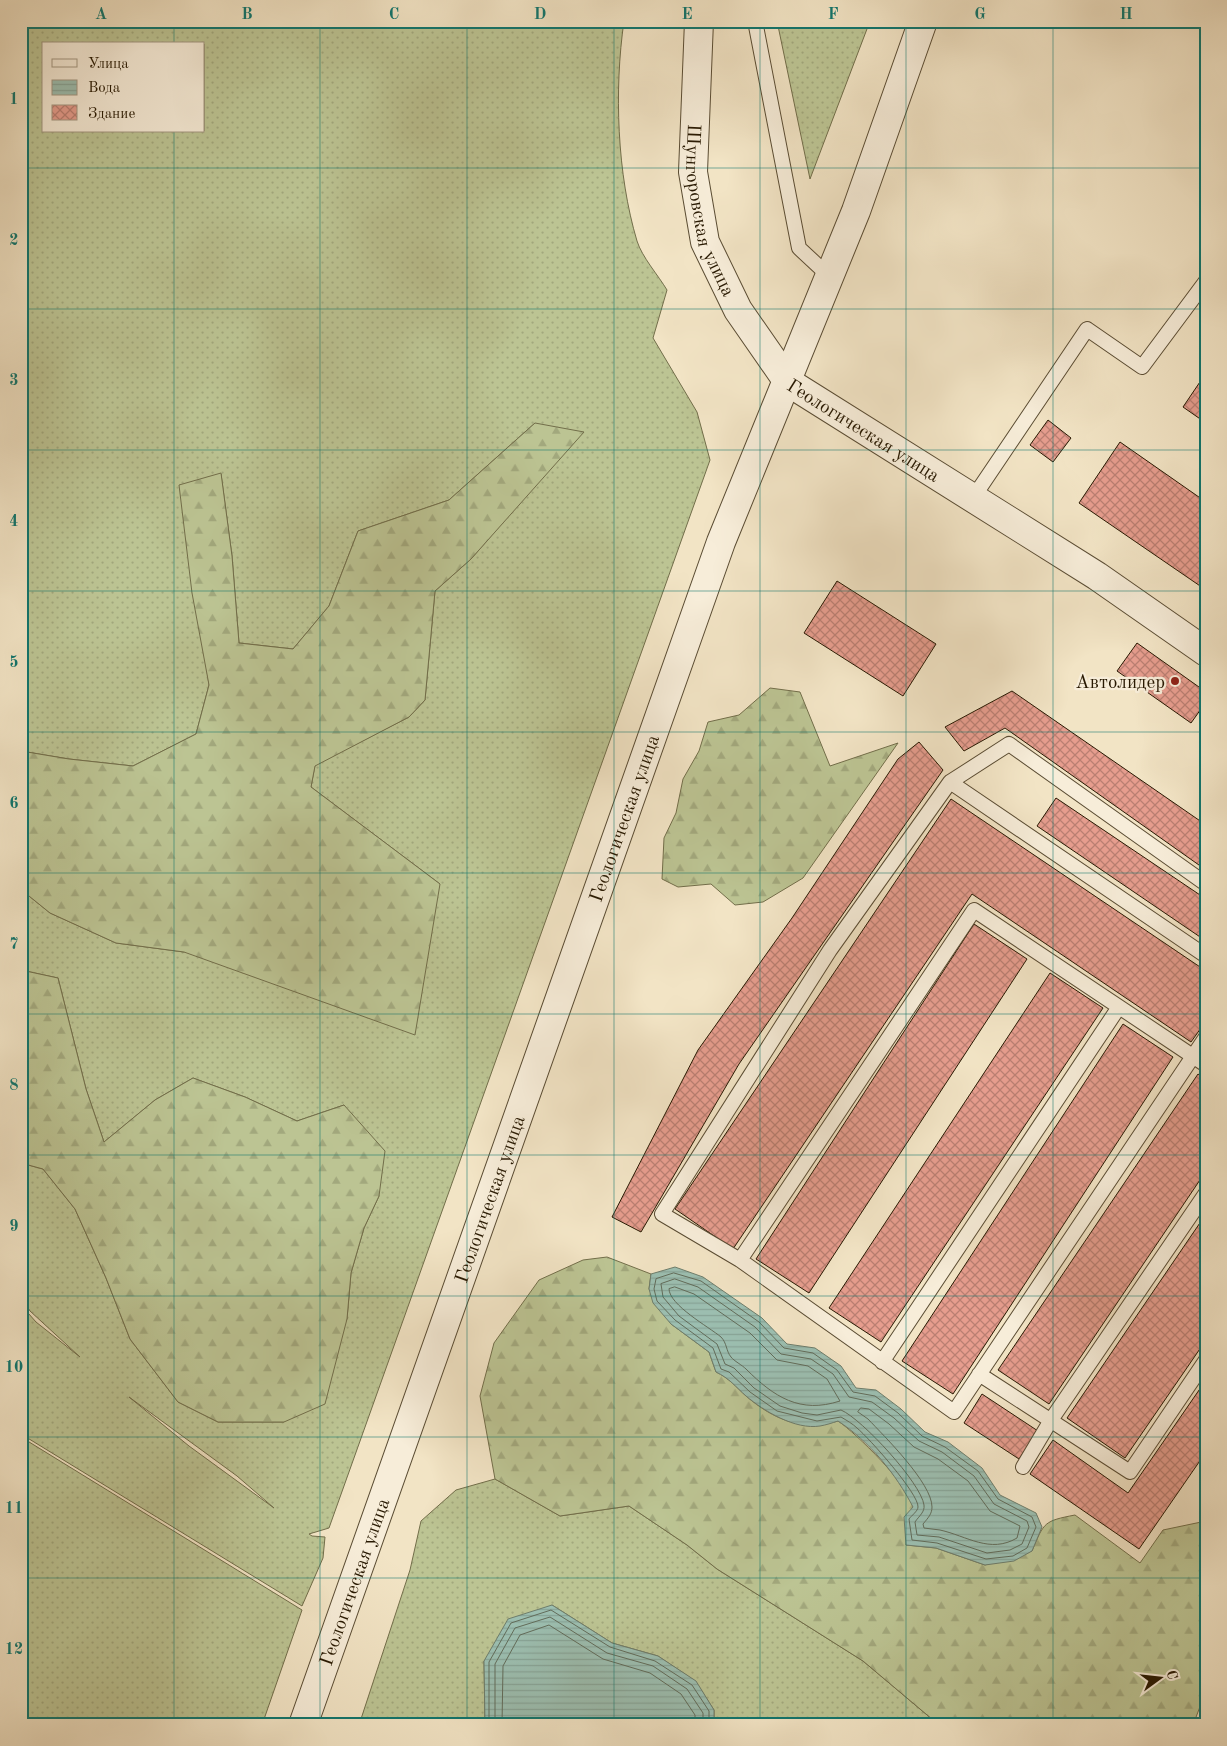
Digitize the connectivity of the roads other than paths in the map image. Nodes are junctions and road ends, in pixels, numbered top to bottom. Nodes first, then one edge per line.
1 (699, 21) edge
2 (755, 21) edge
3 (923, 21) edge
4 (830, 277) junction
5 (1206, 281) edge
6 (788, 382) junction
7 (973, 498) junction
8 (1206, 652) edge
9 (950, 782) junction
10 (1206, 884) edge
11 (1206, 956) edge
12 (1119, 1007) junction
13 (1206, 1037) edge
14 (1193, 1056) junction
15 (1206, 1065) edge
16 (1206, 1193) edge
17 (740, 1260) junction
18 (1206, 1360) edge
19 (882, 1362) junction
20 (979, 1374) junction
21 (1051, 1420) junction
22 (1023, 1467) dead end
23 (303, 1725) edge

1 - 6 street, Шунгоровская улица
2 - 4 lane
3 - 4 street
4 - 6 street
5 - 7 lane
6 - 7 street, Геологическая улица
6 - 23 street, Геологическая улица
7 - 8 street, Геологическая улица
9 - 10 lane
9 - 11 lane
9 - 17 lane
12 - 14 lane
12 - 17 lane
12 - 19 lane
13 - 14 lane
14 - 15 lane
14 - 20 lane
16 - 21 lane
17 - 19 lane
18 - 21 lane
19 - 20 lane
20 - 21 lane
21 - 22 lane

